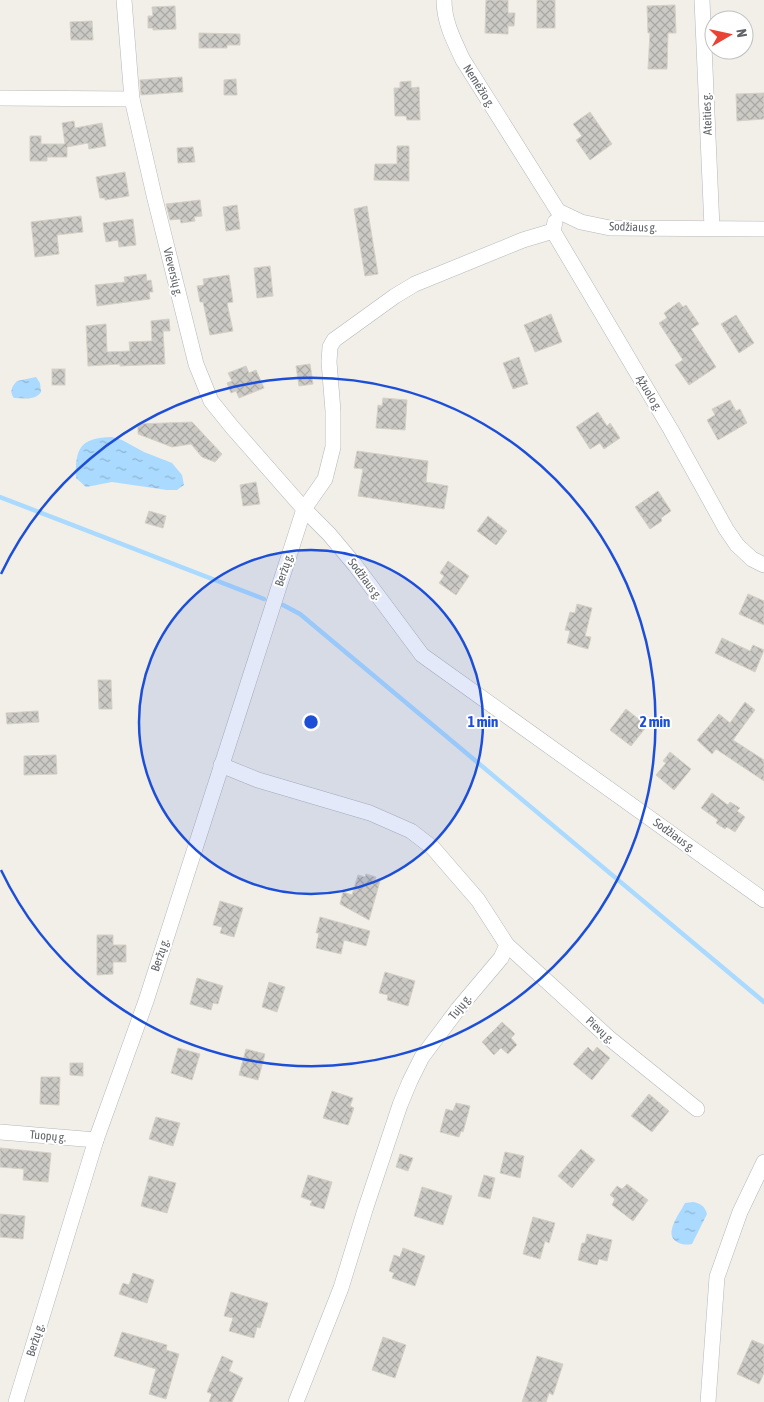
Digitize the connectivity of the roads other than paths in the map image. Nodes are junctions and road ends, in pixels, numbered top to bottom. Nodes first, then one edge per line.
1 (124, 0) edge
2 (444, 0) edge
3 (702, 0) edge
4 (0, 98) edge
5 (132, 99) junction
6 (558, 211) junction
7 (712, 228) junction
8 (764, 229) edge
9 (552, 231) junction
10 (304, 509) junction
11 (764, 565) edge
12 (221, 765) junction
13 (764, 900) edge
14 (507, 945) junction
15 (697, 1109) dead end
16 (0, 1132) edge
17 (96, 1140) junction
18 (764, 1162) edge
19 (16, 1402) edge
20 (296, 1402) edge
21 (708, 1402) edge

1 - 5 street, Vieversių g.
2 - 6 street, Nemėžio g.
3 - 7 street, Ateities g.
4 - 5 street
5 - 10 street, Vieversių g.
6 - 7 street, Sodžiaus g.
6 - 9 street
7 - 8 street, Sodžiaus g.
9 - 10 street
9 - 11 street, Ąžuolo g.
10 - 12 street, Beržų g.
10 - 13 street, Sodžiaus g.
12 - 14 street
12 - 17 street, Beržų g.
14 - 15 street, Pievų g.
14 - 20 street, Tujų g.
16 - 17 street, Tuopų g.
17 - 19 street, Beržų g.
18 - 21 street

